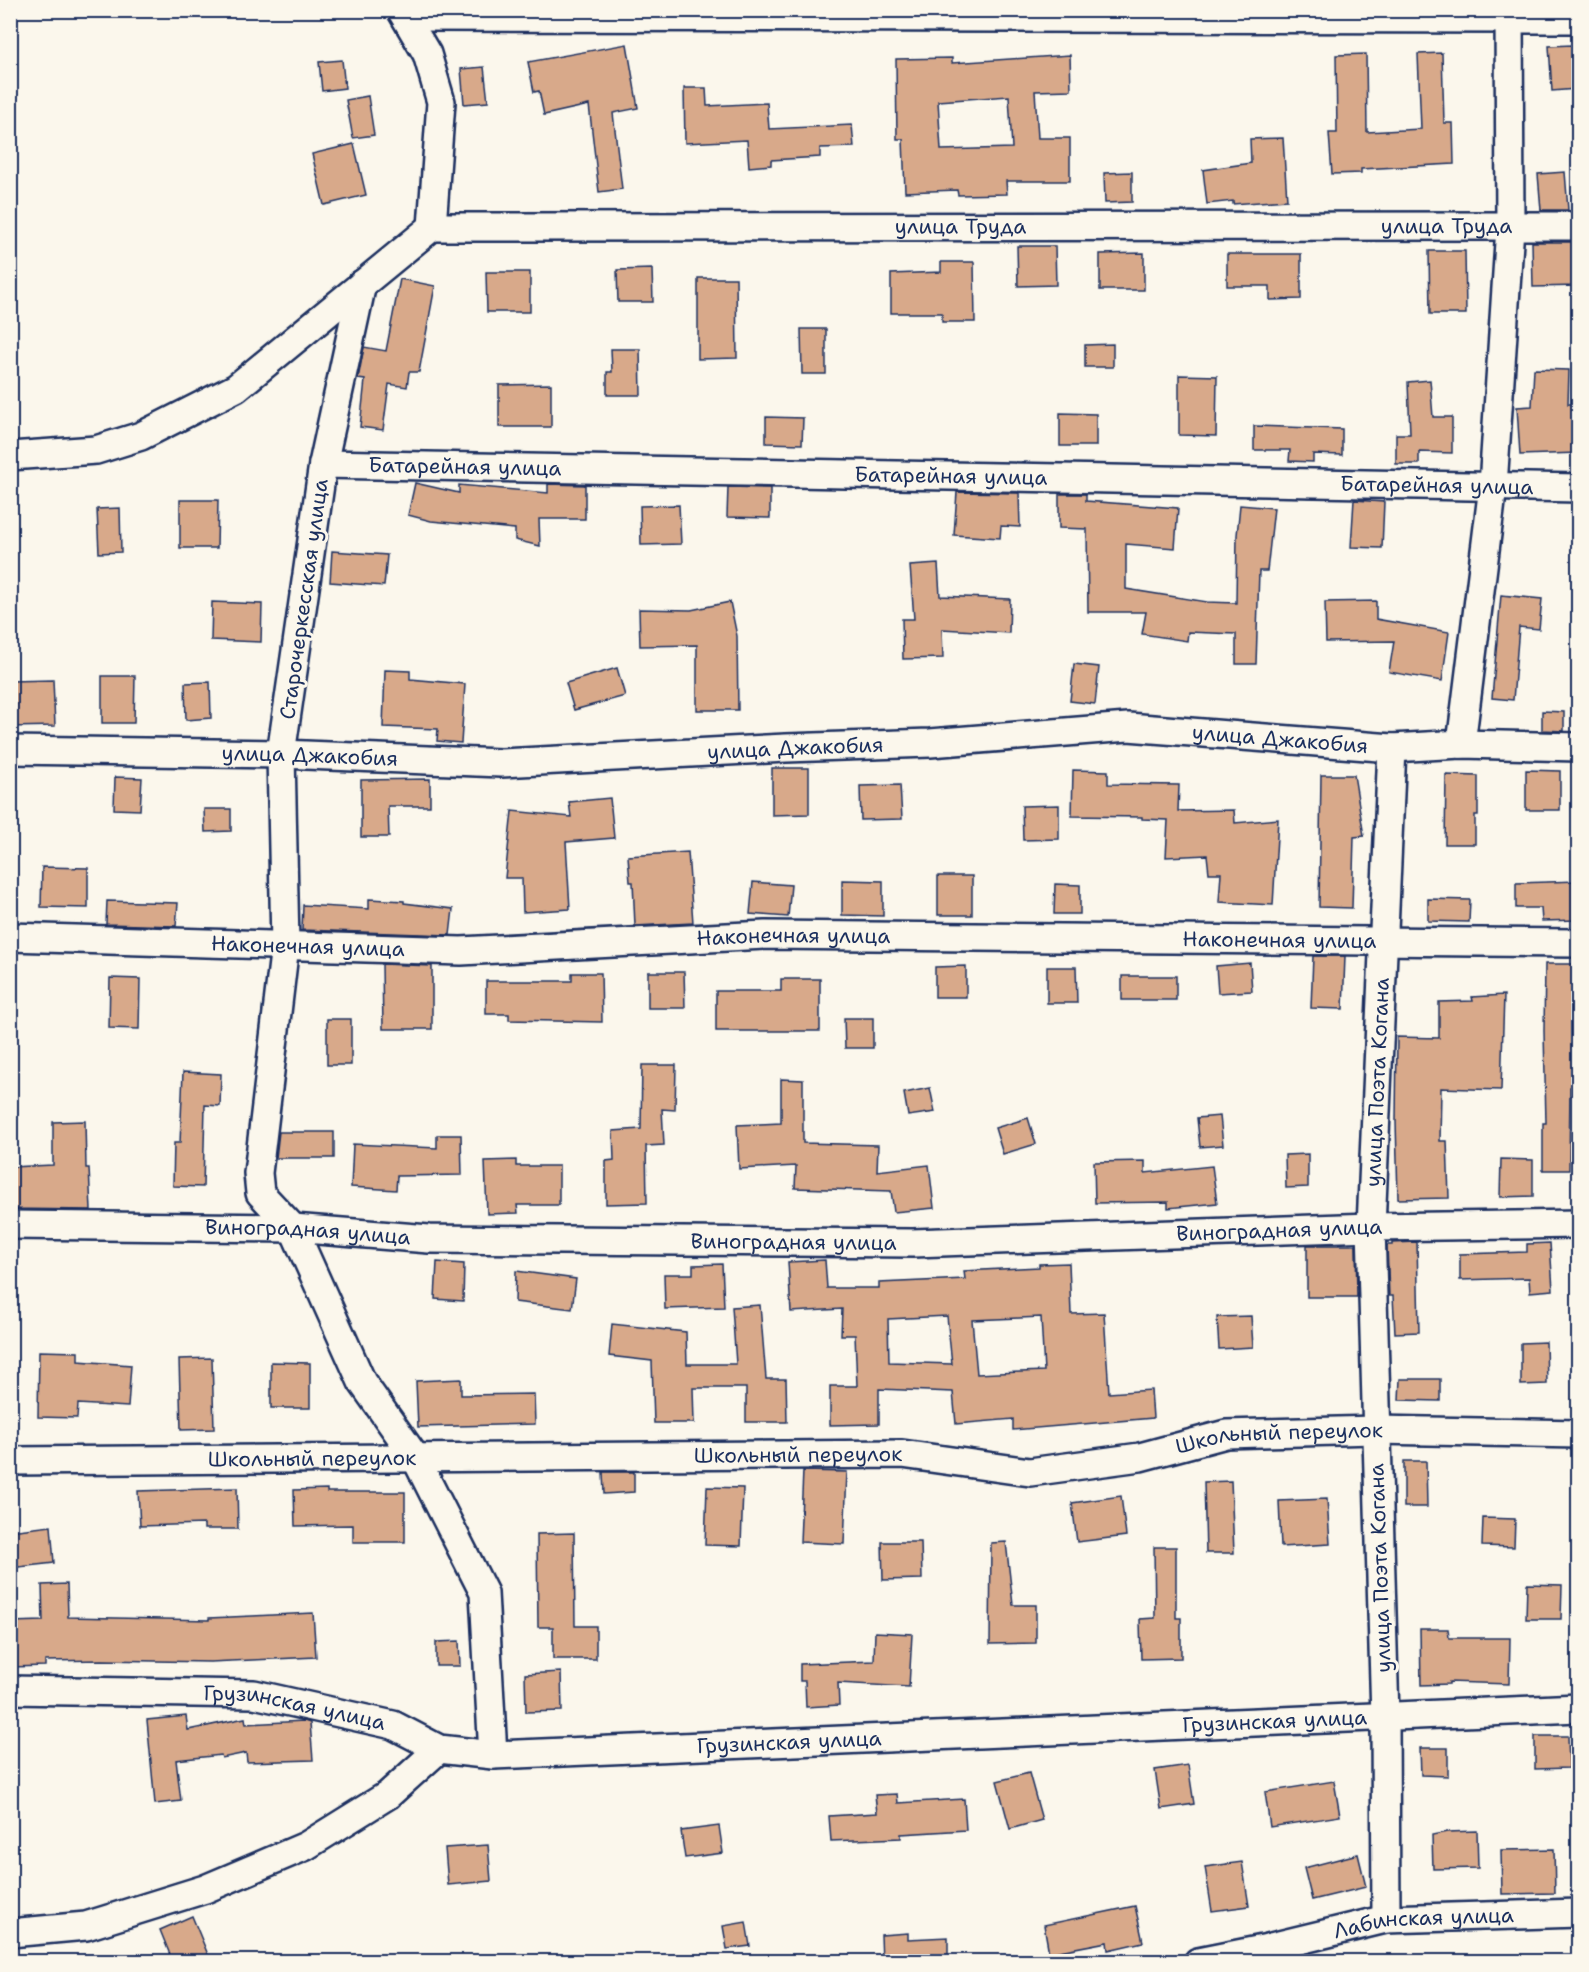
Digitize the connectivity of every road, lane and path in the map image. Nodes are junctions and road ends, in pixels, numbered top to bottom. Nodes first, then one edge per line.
1 (404, 14) edge
2 (1509, 15) edge
3 (1578, 19) edge
4 (432, 226) junction
5 (1578, 226) edge
6 (1510, 227) junction
7 (362, 284) junction
8 (10, 456) edge
9 (323, 464) junction
10 (1493, 486) junction
11 (1578, 488) edge
12 (1461, 744) junction
13 (1578, 747) edge
14 (1392, 748) junction
15 (10, 750) edge
16 (281, 754) junction
17 (10, 938) edge
18 (1384, 941) junction
19 (1578, 943) edge
20 (285, 945) junction
21 (1578, 1224) edge
22 (10, 1225) edge
23 (1371, 1227) junction
24 (293, 1228) junction
25 (1376, 1430) junction
26 (1578, 1434) edge
27 (415, 1457) junction
28 (10, 1461) edge
29 (10, 1690) edge
30 (1578, 1708) edge
31 (1385, 1717) junction
32 (439, 1749) junction
33 (493, 1755) junction
34 (1578, 1913) edge
35 (1386, 1919) junction
36 (10, 1933) edge
37 (1286, 1952) edge
38 (1198, 1962) edge

1 - 2 street
1 - 4 street
2 - 3 street
2 - 6 street
4 - 6 street, улица Труда
4 - 7 street
5 - 6 street, улица Труда
6 - 10 street
7 - 8 street
7 - 9 street, Старочеркесская улица
9 - 10 street, Батарейная улица
9 - 16 street, Старочеркесская улица
10 - 11 street, Батарейная улица
10 - 12 street
12 - 13 street, улица Джакобия
12 - 14 street, улица Джакобия
14 - 16 street, улица Джакобия
14 - 18 street, улица Поэта Когана
15 - 16 street, улица Джакобия
16 - 20 street, Старочеркесская улица
17 - 20 street, Наконечная улица
18 - 19 street, Наконечная улица
18 - 20 street, Наконечная улица
18 - 23 street, улица Поэта Когана
20 - 24 street, Старочеркесская улица
21 - 23 street, Виноградная улица
22 - 24 street, Виноградная улица
23 - 24 street, Виноградная улица
23 - 25 street, улица Поэта Когана
24 - 27 street, Старочеркесская улица
25 - 26 street, Школьный переулок
25 - 27 street, Школьный переулок
25 - 31 street, улица Поэта Когана
27 - 28 street, Школьный переулок
27 - 33 street, Старочеркесская улица
29 - 32 street, Грузинская улица
30 - 31 street, Грузинская улица
31 - 33 street, Грузинская улица
31 - 35 street, улица Поэта Когана
32 - 33 street, Грузинская улица
32 - 36 street
34 - 35 street, Лабинская улица
35 - 37 street, Лабинская улица
37 - 38 street, Лабинская улица

